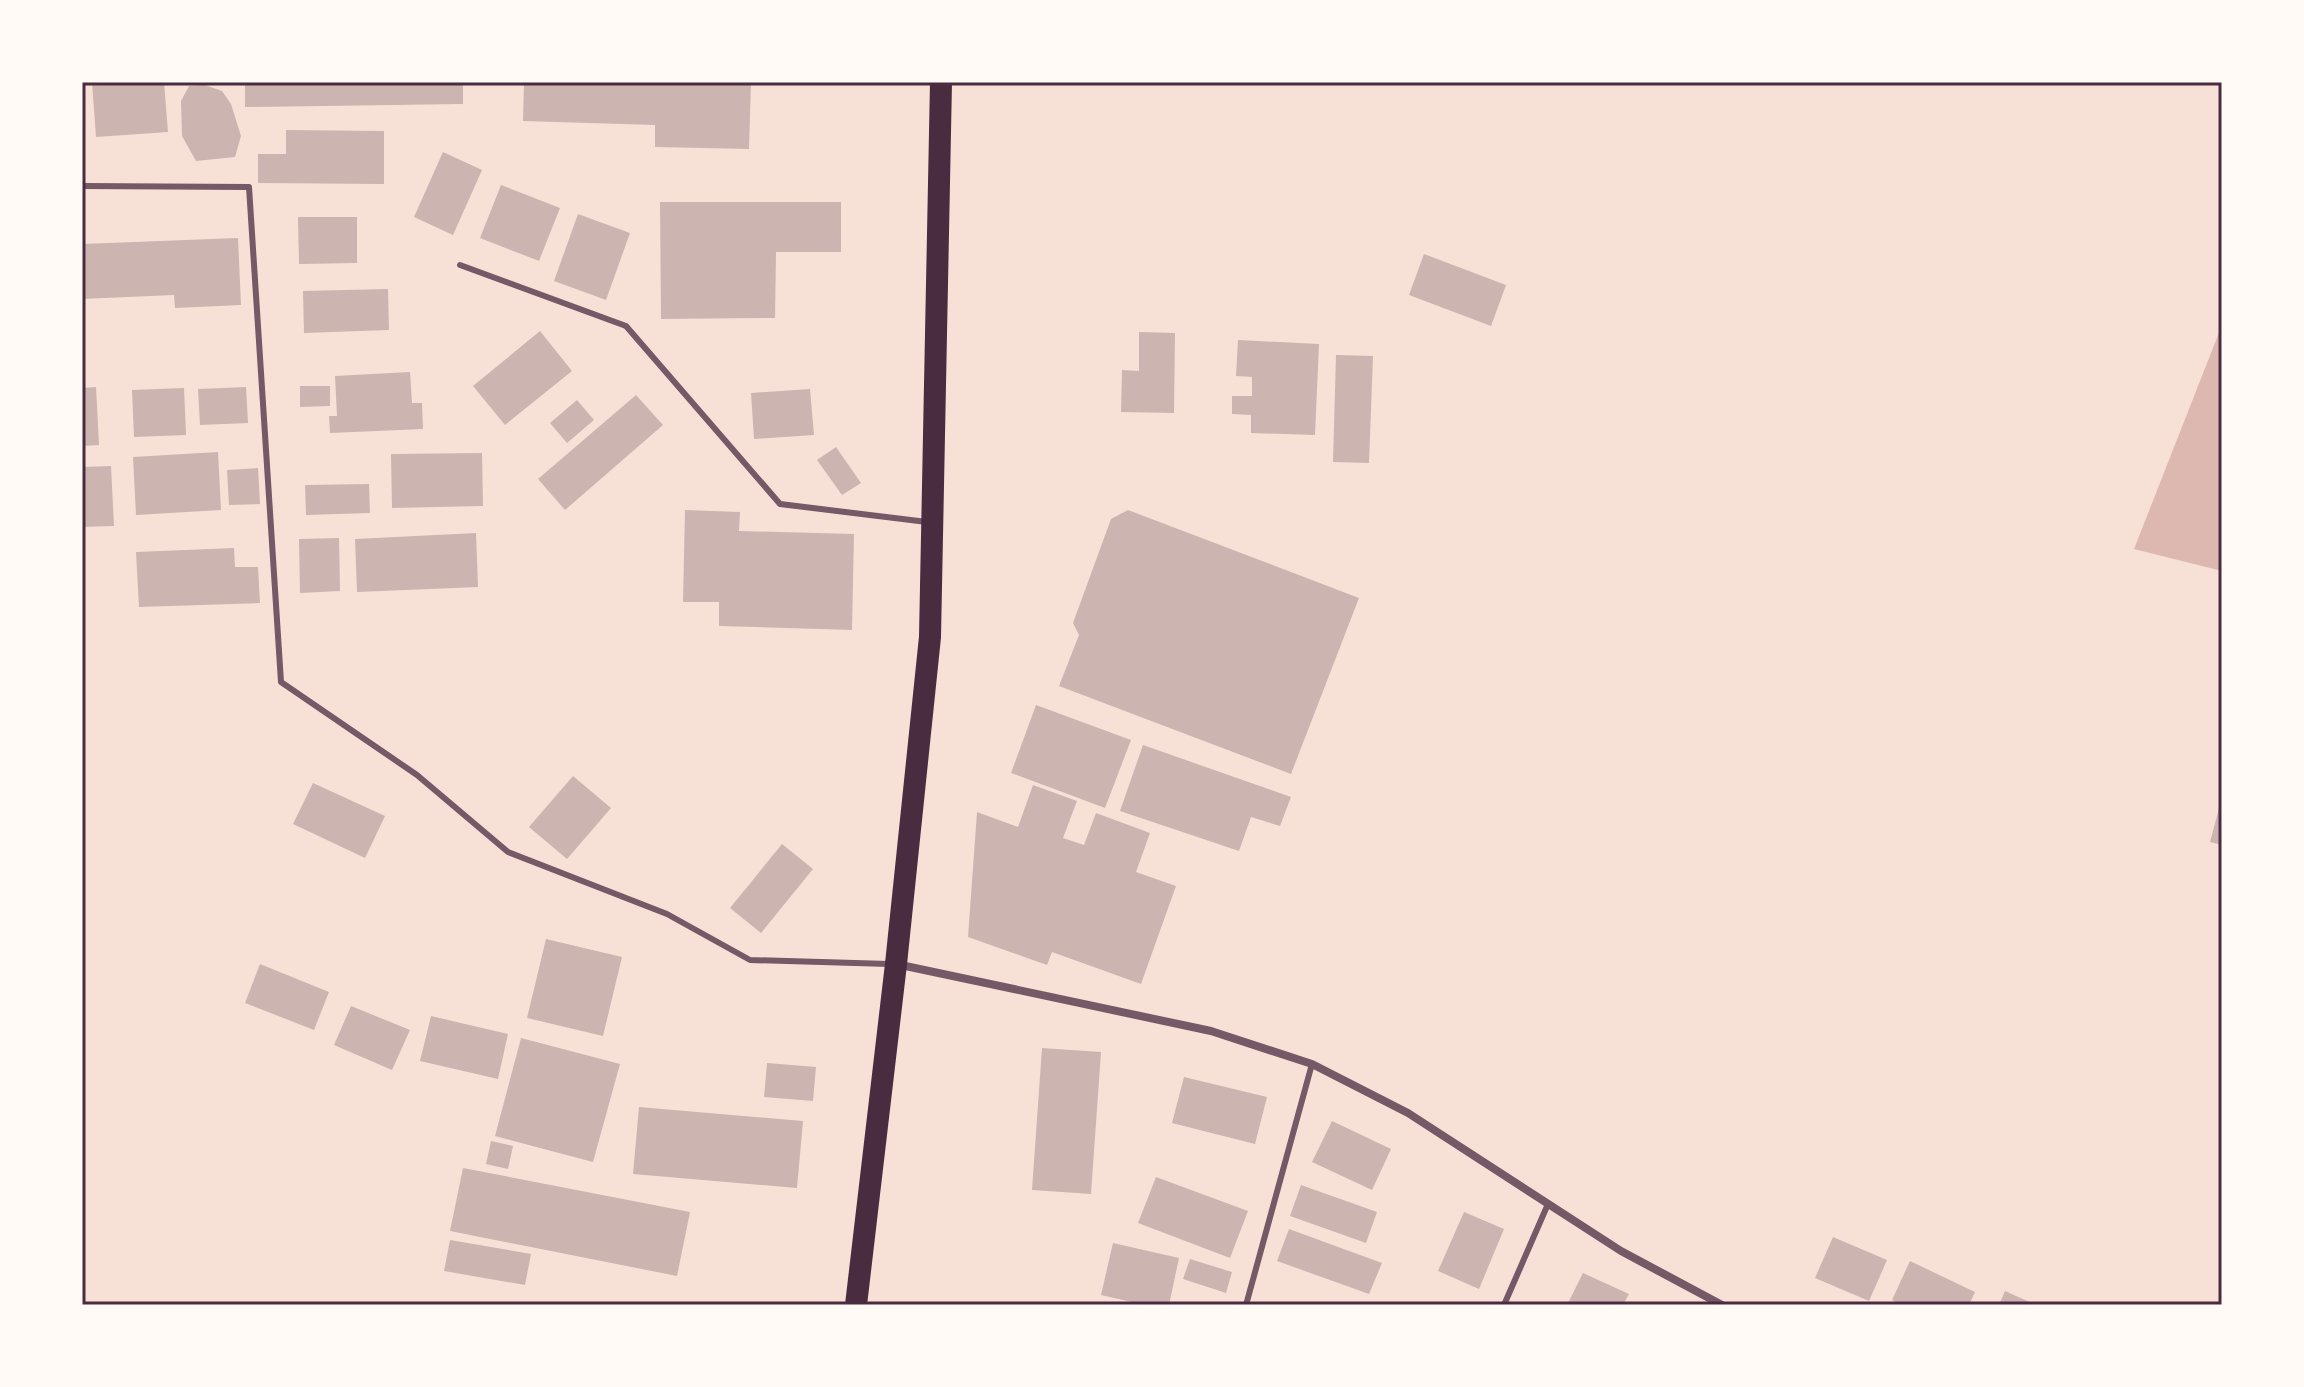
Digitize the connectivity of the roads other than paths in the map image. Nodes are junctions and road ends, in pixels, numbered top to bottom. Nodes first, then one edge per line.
1 (941, 82) edge
2 (82, 186) edge
3 (460, 265) dead end
4 (931, 523) junction
5 (896, 964) junction
6 (1312, 1064) junction
7 (1548, 1204) junction
8 (856, 1305) edge
9 (1246, 1305) edge
10 (1504, 1305) edge
11 (1722, 1305) edge

1 - 4 highway
2 - 5 lane
3 - 4 lane
4 - 5 highway
5 - 6 street
5 - 8 highway
6 - 7 street
6 - 9 lane
7 - 10 lane
7 - 11 street

